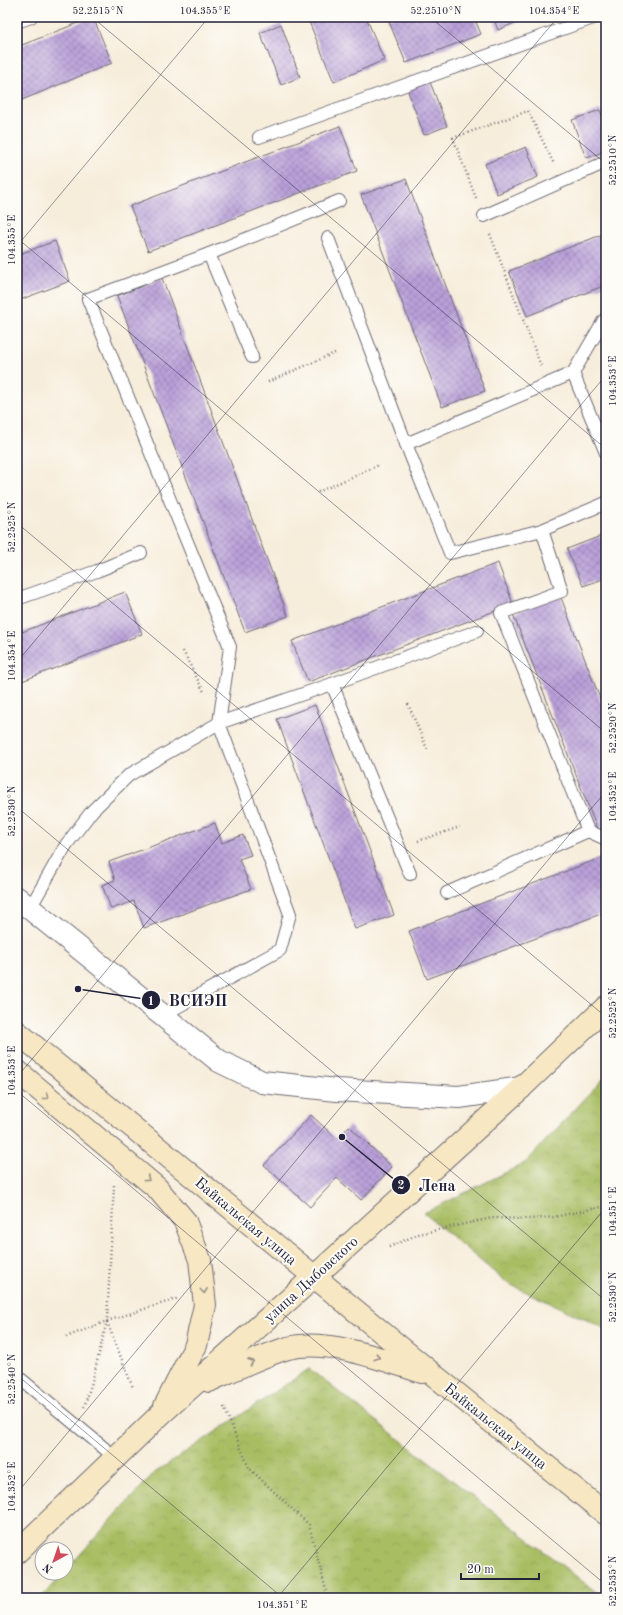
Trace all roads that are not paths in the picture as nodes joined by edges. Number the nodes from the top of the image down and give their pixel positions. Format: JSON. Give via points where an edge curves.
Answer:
{"nodes":[{"id":1,"x":31,"y":17,"type":"edge"},
{"id":2,"x":596,"y":17,"type":"edge"},
{"id":3,"x":17,"y":22,"type":"edge"},
{"id":4,"x":259,"y":137,"type":"dead end"},
{"id":5,"x":606,"y":162,"type":"edge"},
{"id":6,"x":339,"y":201,"type":"dead end"},
{"id":7,"x":484,"y":216,"type":"road end"},
{"id":8,"x":328,"y":238,"type":"dead end"},
{"id":9,"x":209,"y":254,"type":"junction"},
{"id":10,"x":606,"y":319,"type":"edge"},
{"id":11,"x":252,"y":357,"type":"dead end"},
{"id":12,"x":573,"y":373,"type":"junction"},
{"id":13,"x":406,"y":444,"type":"junction"},
{"id":14,"x":606,"y":453,"type":"edge"},
{"id":15,"x":606,"y":503,"type":"edge"},
{"id":16,"x":542,"y":530,"type":"junction"},
{"id":17,"x":142,"y":553,"type":"dead end"},
{"id":18,"x":17,"y":599,"type":"edge"},
{"id":19,"x":477,"y":631,"type":"dead end"},
{"id":20,"x":332,"y":684,"type":"junction"},
{"id":21,"x":219,"y":723,"type":"junction"},
{"id":22,"x":588,"y":832,"type":"junction"},
{"id":23,"x":606,"y":839,"type":"edge"},
{"id":24,"x":410,"y":874,"type":"dead end"},
{"id":25,"x":447,"y":893,"type":"dead end"},
{"id":26,"x":23,"y":903,"type":"edge"},
{"id":27,"x":606,"y":1007,"type":"edge"},
{"id":28,"x":162,"y":1015,"type":"junction"},
{"id":29,"x":17,"y":1032,"type":"edge"},
{"id":30,"x":17,"y":1072,"type":"edge"},
{"id":31,"x":521,"y":1088,"type":"junction"},
{"id":32,"x":314,"y":1277,"type":"junction"},
{"id":33,"x":17,"y":1376,"type":"edge"},
{"id":34,"x":434,"y":1376,"type":"junction"},
{"id":35,"x":190,"y":1390,"type":"junction"},
{"id":36,"x":162,"y":1413,"type":"junction"},
{"id":37,"x":116,"y":1458,"type":"junction"},
{"id":38,"x":606,"y":1514,"type":"edge"},
{"id":39,"x":17,"y":1552,"type":"edge"}],
"edges":[{"from":1,"to":3,"type":"lane"},
{"from":2,"to":4,"type":"lane"},
{"from":5,"to":7,"type":"lane"},
{"from":6,"to":9,"type":"lane"},
{"from":8,"to":13,"type":"lane"},
{"from":9,"to":11,"type":"lane"},
{"from":9,"to":21,"type":"lane","via":[[88,299],[230,647]]},
{"from":10,"to":12,"type":"lane"},
{"from":12,"to":13,"type":"lane"},
{"from":12,"to":14,"type":"lane"},
{"from":13,"to":16,"type":"lane","via":[[450,553]]},
{"from":15,"to":16,"type":"lane"},
{"from":16,"to":22,"type":"lane","via":[[562,591],[501,613]]},
{"from":17,"to":18,"type":"lane"},
{"from":19,"to":20,"type":"lane"},
{"from":20,"to":21,"type":"lane"},
{"from":20,"to":24,"type":"lane"},
{"from":21,"to":26,"type":"lane","via":[[129,775],[92,812]]},
{"from":21,"to":28,"type":"lane","via":[[290,914],[280,950]]},
{"from":22,"to":23,"type":"lane"},
{"from":22,"to":25,"type":"lane"},
{"from":26,"to":28,"type":"street"},
{"from":27,"to":31,"type":"main road","name":"улица Дыбовского"},
{"from":28,"to":31,"type":"street","via":[[220,1061],[262,1082],[337,1090],[459,1097]]},
{"from":29,"to":32,"type":"main road","name":"Байкальская улица"},
{"from":30,"to":36,"type":"main road","one_way":true,"via":[[157,1188],[185,1221],[200,1260],[206,1305],[196,1345]]},
{"from":31,"to":32,"type":"main road","name":"улица Дыбовского"},
{"from":32,"to":34,"type":"main road","name":"Байкальская улица"},
{"from":32,"to":35,"type":"main road","name":"улица Дыбовского"},
{"from":33,"to":37,"type":"lane"},
{"from":35,"to":34,"type":"main road","one_way":true,"via":[[283,1350],[315,1345],[365,1353]]},
{"from":34,"to":38,"type":"main road","name":"Байкальская улица"},
{"from":35,"to":36,"type":"main road","name":"улица Дыбовского"},
{"from":36,"to":37,"type":"main road","name":"улица Дыбовского"},
{"from":37,"to":39,"type":"main road","name":"улица Дыбовского"}]}
